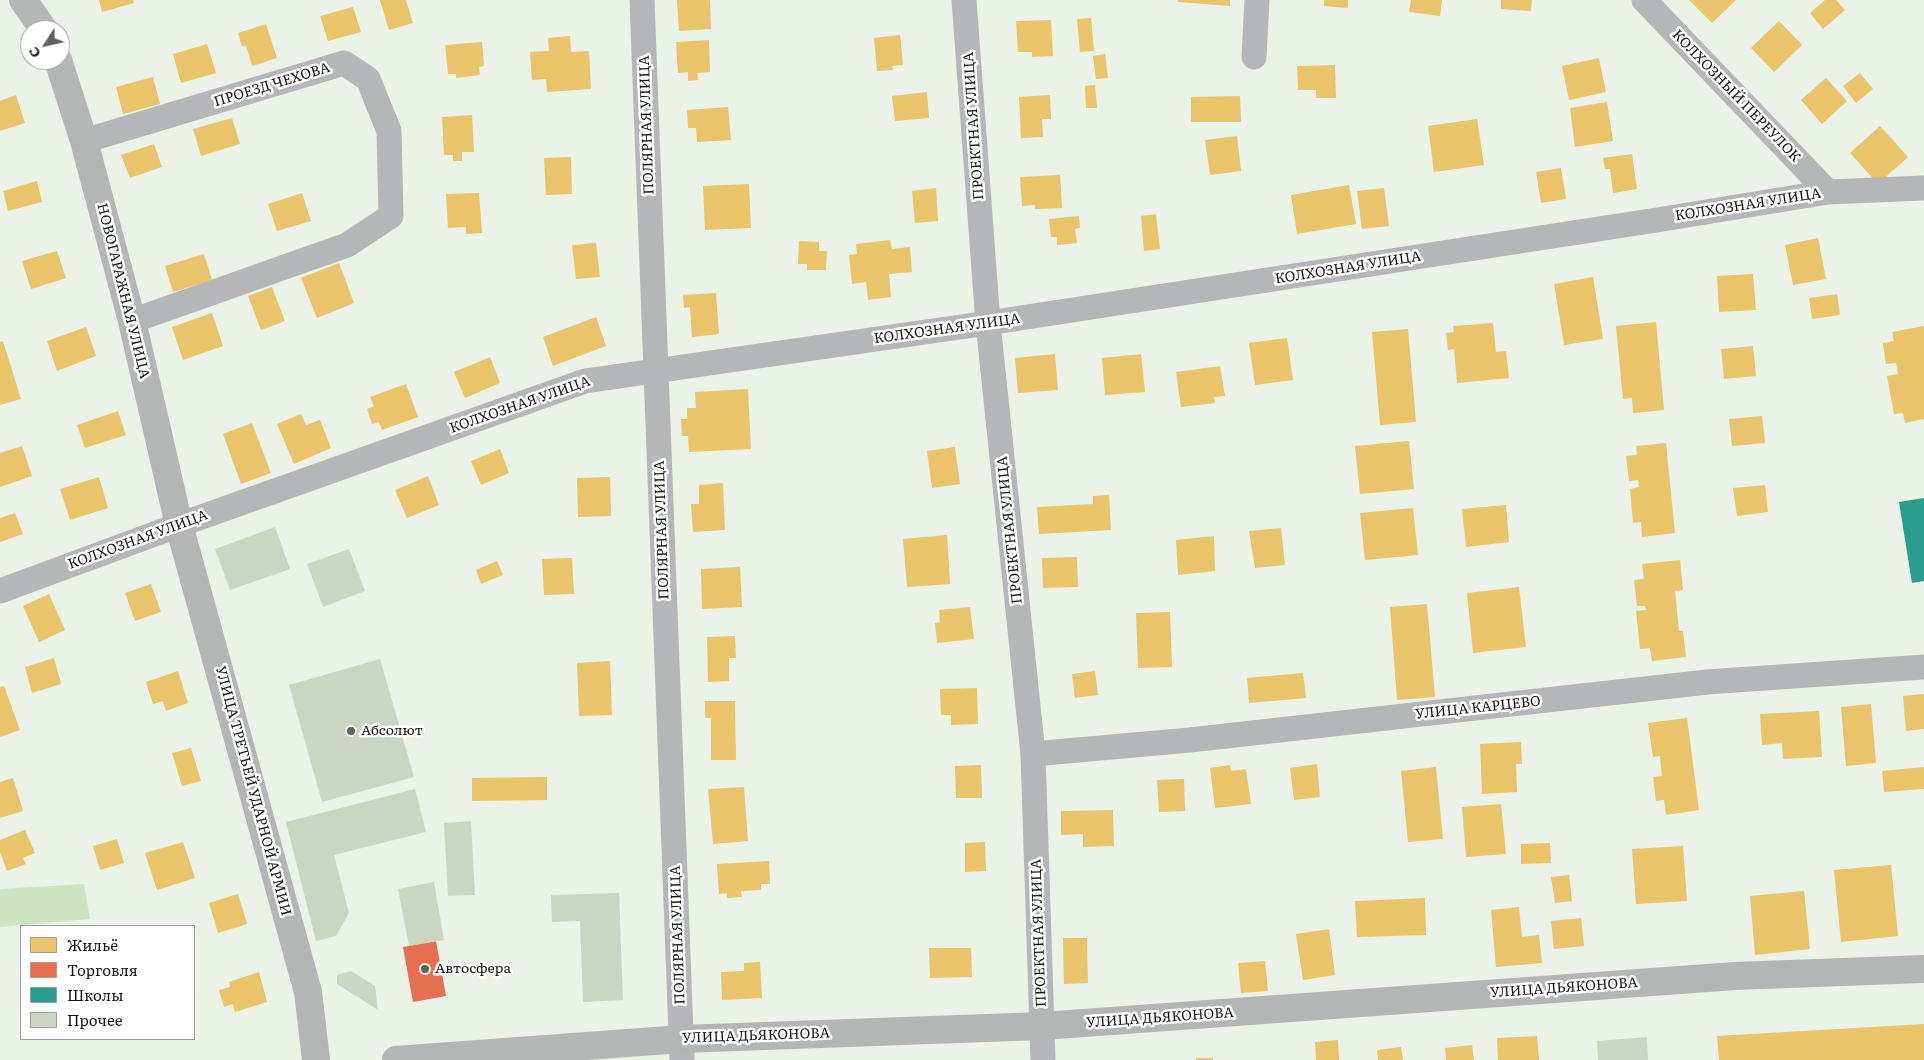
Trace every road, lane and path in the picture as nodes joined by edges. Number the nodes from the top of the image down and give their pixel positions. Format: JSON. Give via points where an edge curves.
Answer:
{"nodes":[{"id":1,"x":23,"y":0,"type":"edge"},
{"id":2,"x":642,"y":0,"type":"edge"},
{"id":3,"x":964,"y":0,"type":"edge"},
{"id":4,"x":1256,"y":0,"type":"edge"},
{"id":5,"x":1644,"y":0,"type":"edge"},
{"id":6,"x":37,"y":20,"type":"edge"},
{"id":7,"x":1254,"y":57,"type":"dead end"},
{"id":8,"x":61,"y":70,"type":"edge"},
{"id":9,"x":84,"y":141,"type":"junction"},
{"id":10,"x":1924,"y":188,"type":"edge"},
{"id":11,"x":1828,"y":192,"type":"junction"},
{"id":12,"x":132,"y":322,"type":"junction"},
{"id":13,"x":988,"y":323,"type":"junction"},
{"id":14,"x":657,"y":372,"type":"junction"},
{"id":15,"x":180,"y":525,"type":"junction"},
{"id":16,"x":0,"y":590,"type":"edge"},
{"id":17,"x":1924,"y":666,"type":"edge"},
{"id":18,"x":1033,"y":754,"type":"junction"},
{"id":19,"x":1924,"y":969,"type":"edge"},
{"id":20,"x":1042,"y":1026,"type":"junction"},
{"id":21,"x":682,"y":1049,"type":"edge"},
{"id":22,"x":316,"y":1060,"type":"edge"},
{"id":23,"x":396,"y":1060,"type":"edge"},
{"id":24,"x":1043,"y":1060,"type":"edge"}],
"edges":[{"from":1,"to":6,"type":"main road"},
{"from":2,"to":14,"type":"street","name":"ПОЛЯРНАЯ УЛИЦА"},
{"from":3,"to":13,"type":"street","name":"ПРОЕКТНАЯ УЛИЦА"},
{"from":4,"to":7,"type":"street"},
{"from":5,"to":11,"type":"street","name":"КОЛХОЗНЫЙ ПЕРЕУЛОК"},
{"from":8,"to":9,"type":"main road","name":"НОВОГАРАЖНАЯ УЛИЦА"},
{"from":9,"to":12,"type":"main road","name":"НОВОГАРАЖНАЯ УЛИЦА"},
{"from":9,"to":12,"type":"street","name":"ПРОЕЗД ЧЕХОВА","via":[[344,63],[368,78],[388,131],[391,216],[347,245]]},
{"from":10,"to":11,"type":"street","name":"КОЛХОЗНАЯ УЛИЦА"},
{"from":11,"to":13,"type":"street","name":"КОЛХОЗНАЯ УЛИЦА"},
{"from":12,"to":15,"type":"main road","name":"НОВОГАРАЖНАЯ УЛИЦА"},
{"from":13,"to":14,"type":"street","name":"КОЛХОЗНАЯ УЛИЦА"},
{"from":13,"to":18,"type":"street","name":"ПРОЕКТНАЯ УЛИЦА"},
{"from":14,"to":15,"type":"street","name":"КОЛХОЗНАЯ УЛИЦА","via":[[586,381]]},
{"from":14,"to":21,"type":"street","name":"ПОЛЯРНАЯ УЛИЦА"},
{"from":15,"to":16,"type":"street","name":"КОЛХОЗНАЯ УЛИЦА"},
{"from":15,"to":22,"type":"main road","name":"УЛИЦА ТРЕТЬЕЙ УДАРНОЙ АРМИИ","via":[[308,992]]},
{"from":17,"to":18,"type":"street","name":"УЛИЦА КАРЦЕВО","via":[[1707,682],[1190,740]]},
{"from":18,"to":20,"type":"street","name":"ПРОЕКТНАЯ УЛИЦА"},
{"from":19,"to":20,"type":"main road","name":"УЛИЦА ДЬЯКОНОВА","via":[[1726,976]]},
{"from":20,"to":21,"type":"main road","name":"УЛИЦА ДЬЯКОНОВА"},
{"from":20,"to":24,"type":"street","name":"ПРОЕКТНАЯ УЛИЦА"},
{"from":21,"to":23,"type":"main road","name":"УЛИЦА ДЬЯКОНОВА"}]}
